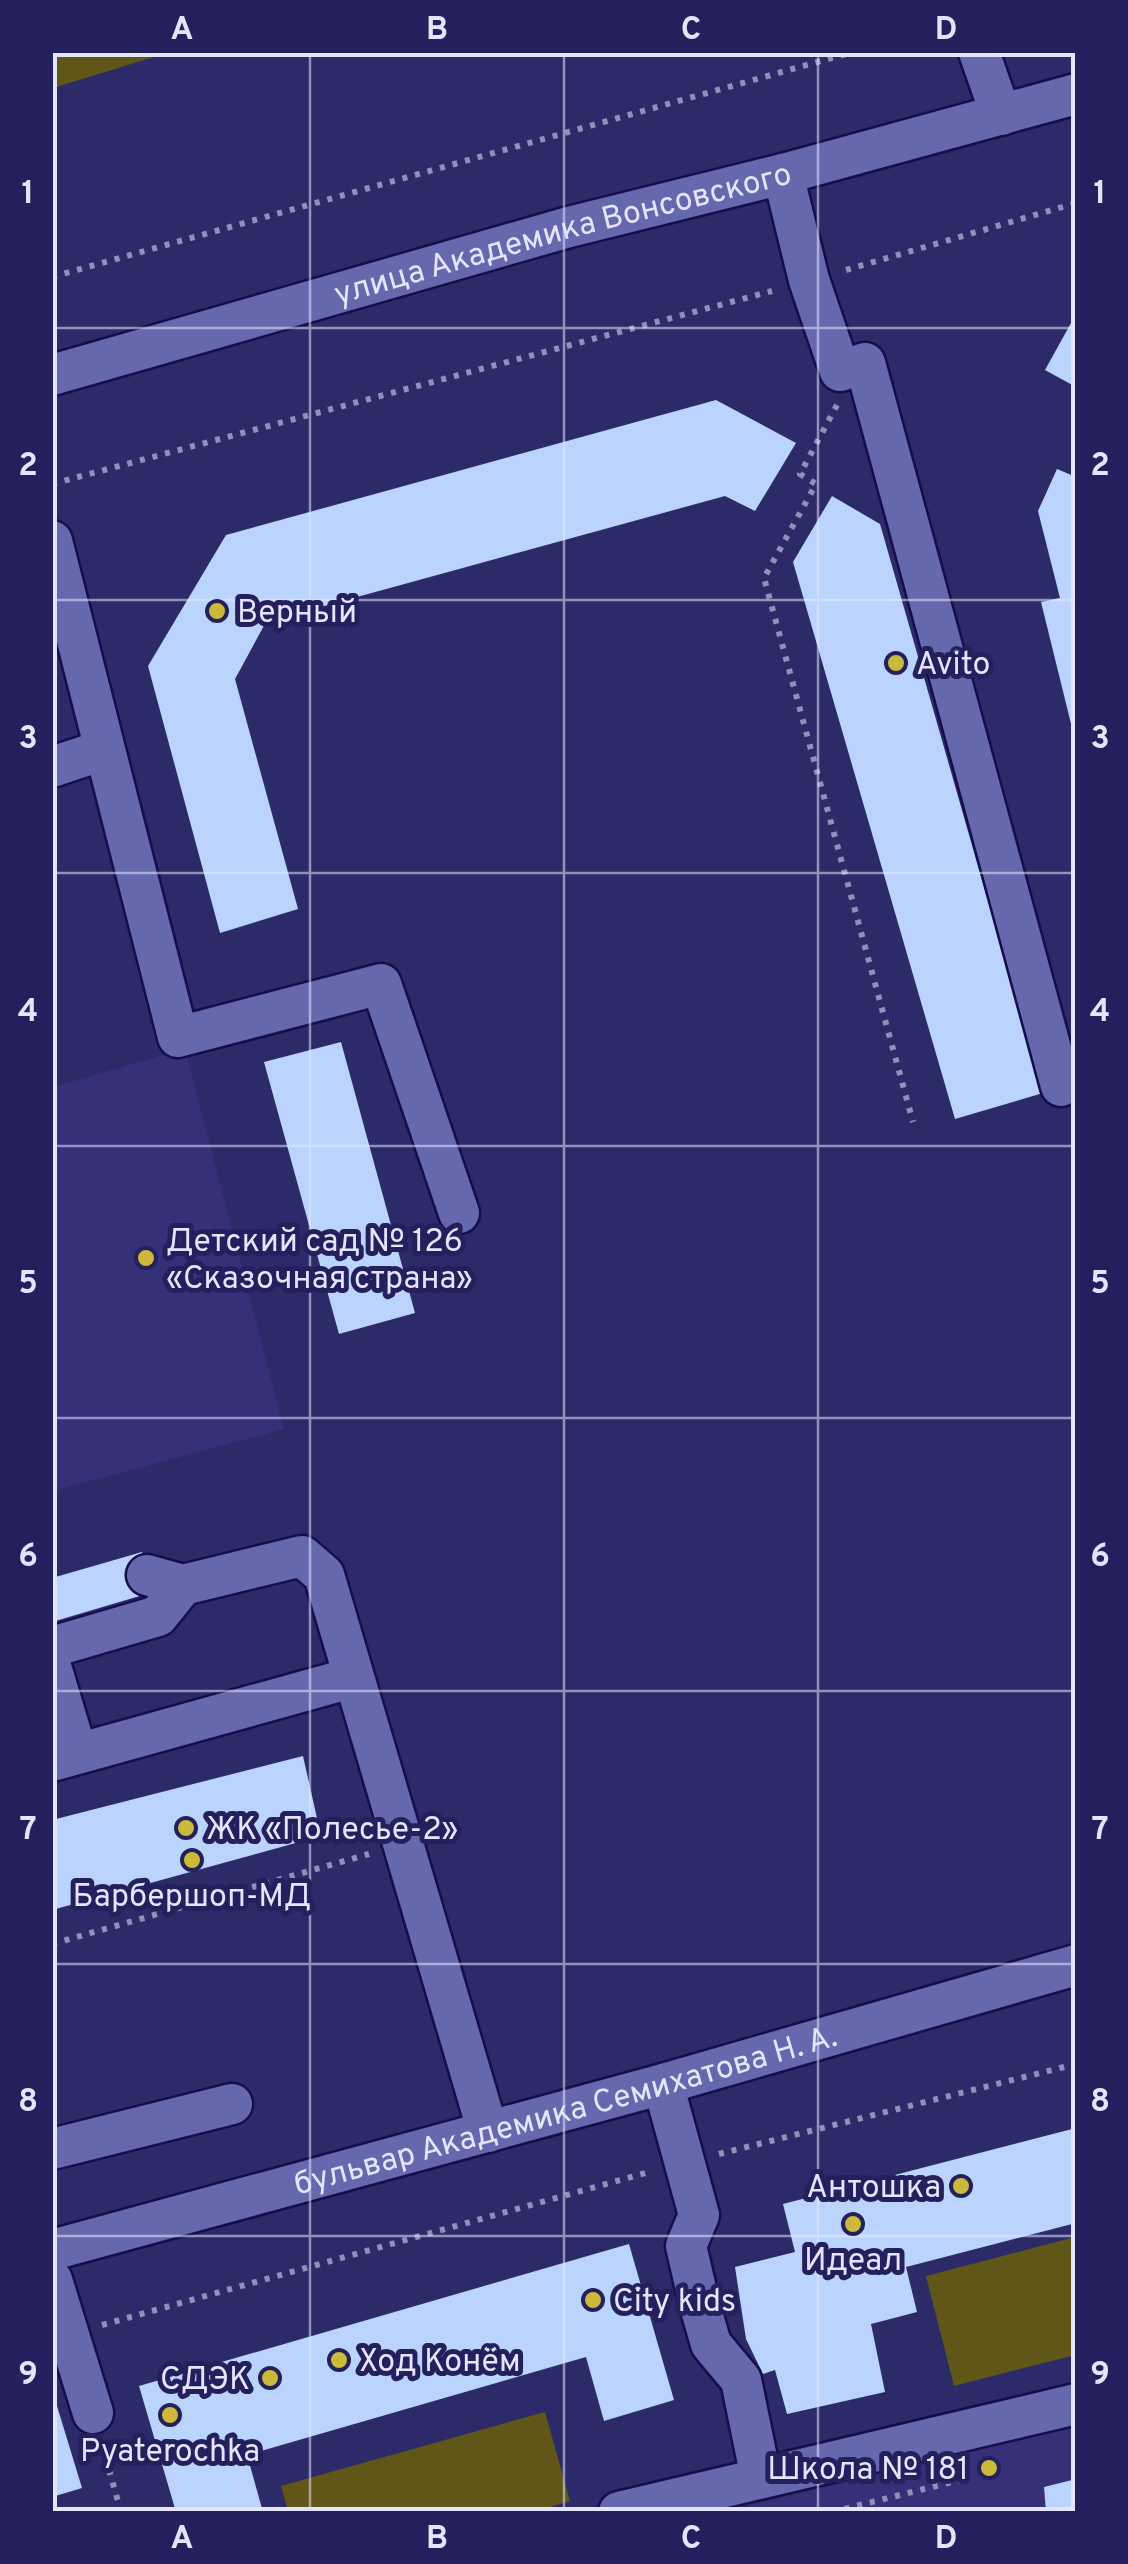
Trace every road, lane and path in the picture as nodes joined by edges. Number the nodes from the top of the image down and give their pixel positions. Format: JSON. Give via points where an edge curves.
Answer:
{"nodes":[{"id":1,"x":853,"y":52,"type":"edge"},
{"id":2,"x":979,"y":52,"type":"edge"},
{"id":3,"x":1076,"y":94,"type":"edge"},
{"id":4,"x":1001,"y":114,"type":"junction"},
{"id":5,"x":783,"y":174,"type":"junction"},
{"id":6,"x":1076,"y":203,"type":"edge"},
{"id":7,"x":52,"y":278,"type":"edge"},
{"id":8,"x":809,"y":280,"type":"junction"},
{"id":9,"x":840,"y":371,"type":"junction"},
{"id":10,"x":52,"y":375,"type":"edge"},
{"id":11,"x":52,"y":484,"type":"edge"},
{"id":12,"x":52,"y":542,"type":"edge"},
{"id":13,"x":103,"y":750,"type":"junction"},
{"id":14,"x":52,"y":767,"type":"edge"},
{"id":15,"x":1061,"y":1086,"type":"dead end"},
{"id":16,"x":913,"y":1122,"type":"dead end"},
{"id":17,"x":459,"y":1213,"type":"dead end"},
{"id":18,"x":52,"y":1647,"type":"edge"},
{"id":19,"x":52,"y":1670,"type":"edge"},
{"id":20,"x":351,"y":1678,"type":"junction"},
{"id":21,"x":64,"y":1757,"type":"edge"},
{"id":22,"x":404,"y":1844,"type":"junction"},
{"id":23,"x":52,"y":1944,"type":"edge"},
{"id":24,"x":1076,"y":1965,"type":"edge"},
{"id":25,"x":1076,"y":2064,"type":"edge"},
{"id":26,"x":663,"y":2084,"type":"junction"},
{"id":27,"x":232,"y":2104,"type":"dead end"},
{"id":28,"x":488,"y":2132,"type":"junction"},
{"id":29,"x":52,"y":2149,"type":"edge"},
{"id":30,"x":685,"y":2162,"type":"junction"},
{"id":31,"x":52,"y":2250,"type":"edge"},
{"id":32,"x":52,"y":2280,"type":"edge"},
{"id":33,"x":70,"y":2334,"type":"junction"},
{"id":34,"x":1076,"y":2404,"type":"edge"},
{"id":35,"x":93,"y":2413,"type":"joint"},
{"id":36,"x":762,"y":2478,"type":"junction"},
{"id":37,"x":964,"y":2479,"type":"dead end"},
{"id":38,"x":121,"y":2512,"type":"edge"},
{"id":39,"x":619,"y":2512,"type":"edge"},
{"id":40,"x":832,"y":2512,"type":"edge"}],
"edges":[{"from":1,"to":7,"type":"path"},
{"from":2,"to":4,"type":"street"},
{"from":3,"to":4,"type":"street","name":"улица Академика Вонсовского"},
{"from":4,"to":5,"type":"street","name":"улица Академика Вонсовского"},
{"from":5,"to":8,"type":"street"},
{"from":5,"to":10,"type":"street","name":"улица Академика Вонсовского","via":[[569,227]]},
{"from":6,"to":8,"type":"path"},
{"from":8,"to":9,"type":"street"},
{"from":8,"to":11,"type":"path"},
{"from":9,"to":15,"type":"street","via":[[866,363]]},
{"from":9,"to":16,"type":"path","via":[[844,390],[800,474],[816,484],[764,578]]},
{"from":12,"to":13,"type":"street"},
{"from":13,"to":14,"type":"street"},
{"from":13,"to":17,"type":"street","via":[[178,1036],[381,984]]},
{"from":18,"to":20,"type":"street","via":[[158,1616],[165,1580],[302,1556],[324,1575]]},
{"from":19,"to":21,"type":"street"},
{"from":20,"to":21,"type":"street"},
{"from":20,"to":22,"type":"street"},
{"from":22,"to":23,"type":"path"},
{"from":22,"to":28,"type":"street"},
{"from":24,"to":26,"type":"street","name":"бульвар Академика Семихатова Н. А."},
{"from":25,"to":30,"type":"path"},
{"from":26,"to":28,"type":"street","name":"бульвар Академика Семихатова Н. А."},
{"from":26,"to":30,"type":"street"},
{"from":27,"to":29,"type":"street"},
{"from":28,"to":31,"type":"street","name":"бульвар Академика Семихатова Н. А."},
{"from":30,"to":33,"type":"path"},
{"from":30,"to":36,"type":"street","via":[[699,2215],[686,2246],[700,2306],[711,2344],[741,2380]]},
{"from":32,"to":33,"type":"street"},
{"from":33,"to":35,"type":"street"},
{"from":34,"to":36,"type":"street"},
{"from":35,"to":38,"type":"path"},
{"from":36,"to":39,"type":"street"},
{"from":37,"to":40,"type":"path"}]}
